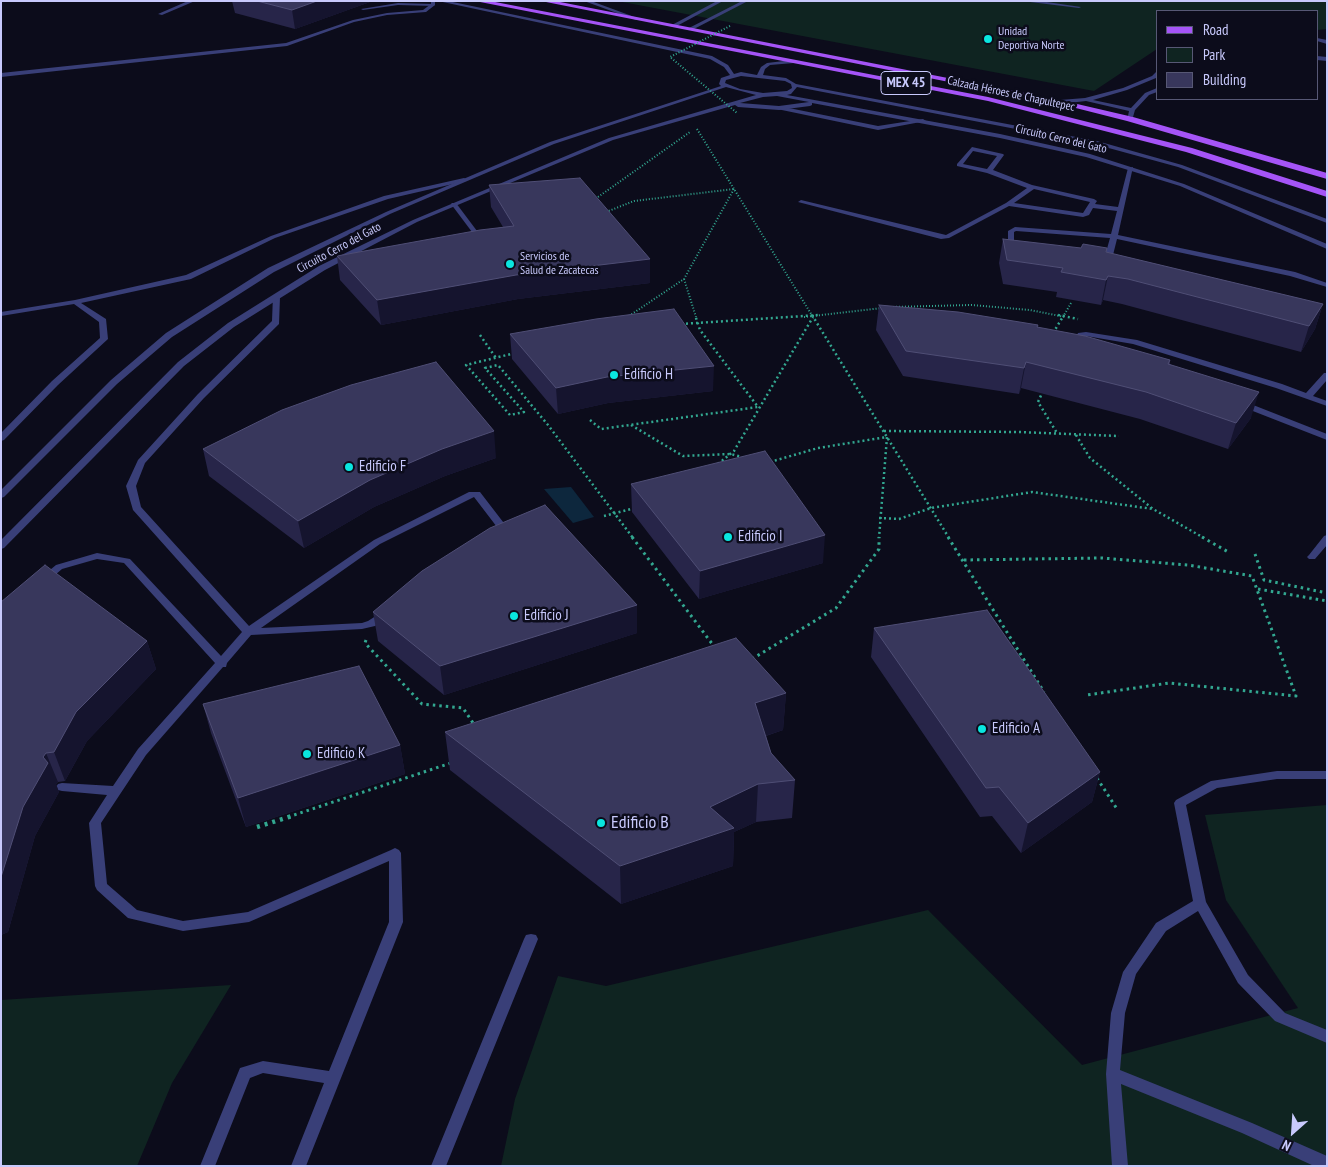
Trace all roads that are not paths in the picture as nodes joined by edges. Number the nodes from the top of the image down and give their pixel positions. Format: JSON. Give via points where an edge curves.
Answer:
{"nodes":[{"id":1,"x":193,"y":1,"type":"edge"},
{"id":2,"x":440,"y":1,"type":"edge"},
{"id":3,"x":478,"y":1,"type":"edge"},
{"id":4,"x":544,"y":1,"type":"edge"},
{"id":5,"x":586,"y":1,"type":"edge"},
{"id":6,"x":721,"y":1,"type":"edge"},
{"id":7,"x":746,"y":1,"type":"edge"},
{"id":8,"x":1024,"y":1,"type":"edge"},
{"id":9,"x":433,"y":3,"type":"edge"},
{"id":10,"x":1079,"y":7,"type":"dead end"},
{"id":11,"x":364,"y":9,"type":"dead end"},
{"id":12,"x":160,"y":14,"type":"dead end"},
{"id":13,"x":639,"y":20,"type":"junction"},
{"id":14,"x":673,"y":26,"type":"junction"},
{"id":15,"x":690,"y":29,"type":"junction"},
{"id":16,"x":792,"y":62,"type":"junction"},
{"id":17,"x":1156,"y":74,"type":"edge"},
{"id":18,"x":1,"y":75,"type":"edge"},
{"id":19,"x":732,"y":75,"type":"junction"},
{"id":20,"x":760,"y":75,"type":"junction"},
{"id":21,"x":794,"y":85,"type":"junction"},
{"id":22,"x":725,"y":86,"type":"junction"},
{"id":23,"x":1125,"y":89,"type":"junction"},
{"id":24,"x":1156,"y":90,"type":"edge"},
{"id":25,"x":1147,"y":94,"type":"junction"},
{"id":26,"x":764,"y":95,"type":"junction"},
{"id":27,"x":778,"y":95,"type":"junction"},
{"id":28,"x":1085,"y":100,"type":"junction"},
{"id":29,"x":1060,"y":102,"type":"junction"},
{"id":30,"x":821,"y":103,"type":"junction"},
{"id":31,"x":731,"y":105,"type":"junction"},
{"id":32,"x":779,"y":108,"type":"junction"},
{"id":33,"x":1132,"y":110,"type":"junction"},
{"id":34,"x":1130,"y":119,"type":"junction"},
{"id":35,"x":922,"y":121,"type":"junction"},
{"id":36,"x":1130,"y":168,"type":"junction"},
{"id":37,"x":989,"y":171,"type":"junction"},
{"id":38,"x":1327,"y":176,"type":"edge"},
{"id":39,"x":464,"y":180,"type":"junction"},
{"id":40,"x":1030,"y":188,"type":"junction"},
{"id":41,"x":1327,"y":194,"type":"edge"},
{"id":42,"x":800,"y":202,"type":"dead end"},
{"id":43,"x":454,"y":204,"type":"junction"},
{"id":44,"x":1008,"y":204,"type":"junction"},
{"id":45,"x":1091,"y":206,"type":"junction"},
{"id":46,"x":1120,"y":209,"type":"junction"},
{"id":47,"x":1327,"y":221,"type":"edge"},
{"id":48,"x":1114,"y":236,"type":"junction"},
{"id":49,"x":480,"y":239,"type":"edge"},
{"id":50,"x":1028,"y":246,"type":"edge"},
{"id":51,"x":1327,"y":247,"type":"edge"},
{"id":52,"x":1100,"y":254,"type":"edge"},
{"id":53,"x":1119,"y":258,"type":"edge"},
{"id":54,"x":1108,"y":259,"type":"junction"},
{"id":55,"x":1327,"y":285,"type":"edge"},
{"id":56,"x":276,"y":297,"type":"junction"},
{"id":57,"x":76,"y":302,"type":"junction"},
{"id":58,"x":1,"y":314,"type":"edge"},
{"id":59,"x":1080,"y":357,"type":"edge"},
{"id":60,"x":1327,"y":375,"type":"edge"},
{"id":61,"x":1308,"y":396,"type":"junction"},
{"id":62,"x":1238,"y":402,"type":"edge"},
{"id":63,"x":1327,"y":404,"type":"edge"},
{"id":64,"x":1327,"y":437,"type":"edge"},
{"id":65,"x":1,"y":438,"type":"edge"},
{"id":66,"x":1,"y":495,"type":"edge"},
{"id":67,"x":1327,"y":538,"type":"edge"},
{"id":68,"x":494,"y":541,"type":"edge"},
{"id":69,"x":1,"y":546,"type":"edge"},
{"id":70,"x":1312,"y":557,"type":"dead end"},
{"id":71,"x":38,"y":585,"type":"edge"},
{"id":72,"x":396,"y":608,"type":"edge"},
{"id":73,"x":248,"y":632,"type":"junction"},
{"id":74,"x":222,"y":664,"type":"junction"},
{"id":75,"x":1327,"y":775,"type":"edge"},
{"id":76,"x":62,"y":787,"type":"dead end"},
{"id":77,"x":117,"y":791,"type":"junction"},
{"id":78,"x":1200,"y":904,"type":"junction"},
{"id":79,"x":531,"y":939,"type":"dead end"},
{"id":80,"x":1327,"y":1037,"type":"edge"},
{"id":81,"x":1113,"y":1074,"type":"junction"},
{"id":82,"x":333,"y":1078,"type":"junction"},
{"id":83,"x":1327,"y":1164,"type":"edge"},
{"id":84,"x":207,"y":1166,"type":"edge"},
{"id":85,"x":298,"y":1166,"type":"edge"},
{"id":86,"x":438,"y":1166,"type":"edge"},
{"id":87,"x":1120,"y":1166,"type":"edge"}],
"edges":[{"from":1,"to":12,"type":"street"},
{"from":2,"to":19,"type":"street","via":[[712,58],[726,66]]},
{"from":3,"to":16,"type":"main road","name":"Calzada Héroes de Chapultepec","number":"MEX 45"},
{"from":4,"to":13,"type":"main road","name":"Calzada Héroes de Chapultepec","number":"MEX 45"},
{"from":5,"to":13,"type":"street"},
{"from":6,"to":14,"type":"street"},
{"from":7,"to":15,"type":"street"},
{"from":8,"to":10,"type":"street"},
{"from":9,"to":11,"type":"street"},
{"from":9,"to":18,"type":"street","via":[[420,12],[353,21],[288,44]]},
{"from":13,"to":14,"type":"main road","name":"Calzada Héroes de Chapultepec","number":"MEX 45"},
{"from":14,"to":15,"type":"main road","name":"Calzada Héroes de Chapultepec","number":"MEX 45"},
{"from":15,"to":29,"type":"main road","name":"Calzada Héroes de Chapultepec","number":"MEX 45"},
{"from":16,"to":20,"type":"street","via":[[769,64]]},
{"from":16,"to":41,"type":"main road","name":"Calzada Héroes de Chapultepec","number":"MEX 45","via":[[988,99],[1089,122]]},
{"from":17,"to":23,"type":"street"},
{"from":19,"to":20,"type":"street","name":"Circuito Cerro del Gato"},
{"from":19,"to":22,"type":"street","via":[[721,81]]},
{"from":20,"to":21,"type":"street","name":"Circuito Cerro del Gato","via":[[786,80]]},
{"from":21,"to":27,"type":"street","via":[[789,93]]},
{"from":21,"to":47,"type":"street","name":"Circuito Cerro del Gato","via":[[1104,144],[1180,166]]},
{"from":22,"to":26,"type":"street"},
{"from":22,"to":39,"type":"street","name":"Circuito Cerro del Gato","via":[[552,143]]},
{"from":23,"to":25,"type":"street"},
{"from":23,"to":28,"type":"street"},
{"from":24,"to":25,"type":"street"},
{"from":25,"to":33,"type":"street"},
{"from":26,"to":27,"type":"street","name":"Circuito Cerro del Gato"},
{"from":26,"to":31,"type":"street","name":"Circuito Cerro del Gato"},
{"from":27,"to":30,"type":"street","name":"Circuito Cerro del Gato"},
{"from":28,"to":29,"type":"street"},
{"from":28,"to":33,"type":"street"},
{"from":29,"to":34,"type":"main road","name":"Calzada Héroes de Chapultepec","number":"MEX 45"},
{"from":30,"to":32,"type":"street"},
{"from":30,"to":35,"type":"street","name":"Circuito Cerro del Gato"},
{"from":31,"to":32,"type":"street"},
{"from":31,"to":43,"type":"street","name":"Circuito Cerro del Gato","via":[[611,139]]},
{"from":32,"to":35,"type":"street","via":[[869,127]]},
{"from":33,"to":34,"type":"street"},
{"from":34,"to":38,"type":"main road","name":"Calzada Héroes de Chapultepec","number":"MEX 45"},
{"from":35,"to":36,"type":"street","name":"Circuito Cerro del Gato","via":[[1030,142]]},
{"from":36,"to":46,"type":"street"},
{"from":36,"to":51,"type":"street","name":"Circuito Cerro del Gato","via":[[1182,185]]},
{"from":37,"to":37,"type":"street","via":[[974,168],[959,165],[972,150],[1001,155]]},
{"from":37,"to":40,"type":"street"},
{"from":39,"to":57,"type":"street","via":[[378,200],[273,238],[188,277]]},
{"from":39,"to":66,"type":"street","name":"Circuito Cerro del Gato","via":[[271,270],[169,335],[114,382]]},
{"from":40,"to":44,"type":"street"},
{"from":40,"to":45,"type":"street","via":[[1092,200]]},
{"from":42,"to":44,"type":"street","via":[[940,237],[947,237]]},
{"from":43,"to":49,"type":"street"},
{"from":43,"to":56,"type":"street","name":"Circuito Cerro del Gato","via":[[322,268]]},
{"from":44,"to":45,"type":"street","via":[[1083,215]]},
{"from":45,"to":46,"type":"street"},
{"from":46,"to":48,"type":"street"},
{"from":48,"to":50,"type":"street","via":[[1011,231],[1011,243]]},
{"from":48,"to":54,"type":"street"},
{"from":48,"to":55,"type":"street","via":[[1292,274]]},
{"from":52,"to":54,"type":"street"},
{"from":53,"to":54,"type":"street"},
{"from":56,"to":69,"type":"street","name":"Circuito Cerro del Gato","via":[[231,324],[181,364]]},
{"from":56,"to":73,"type":"street","via":[[276,322],[140,462],[131,486],[136,508]]},
{"from":57,"to":58,"type":"street"},
{"from":57,"to":65,"type":"street","via":[[103,321],[104,339]]},
{"from":59,"to":61,"type":"street","via":[[1073,352],[1081,335],[1134,342]]},
{"from":60,"to":61,"type":"street"},
{"from":61,"to":63,"type":"street"},
{"from":62,"to":64,"type":"street"},
{"from":67,"to":70,"type":"street"},
{"from":68,"to":73,"type":"street","via":[[505,531],[477,494],[472,494],[377,542]]},
{"from":71,"to":74,"type":"street","via":[[60,567],[97,556],[127,561]]},
{"from":72,"to":73,"type":"street","via":[[371,624]]},
{"from":73,"to":74,"type":"street"},
{"from":74,"to":77,"type":"street","via":[[142,752]]},
{"from":75,"to":78,"type":"street","via":[[1277,775],[1216,784],[1180,803]]},
{"from":76,"to":77,"type":"street"},
{"from":77,"to":82,"type":"street","via":[[95,823],[101,886],[133,914],[183,926],[249,917],[395,853],[396,922]]},
{"from":78,"to":80,"type":"street","via":[[1243,979],[1280,1017]]},
{"from":78,"to":81,"type":"street","via":[[1161,927],[1130,972],[1118,1013]]},
{"from":79,"to":86,"type":"street"},
{"from":81,"to":83,"type":"street"},
{"from":81,"to":87,"type":"street"},
{"from":82,"to":84,"type":"street","via":[[263,1067],[245,1073]]},
{"from":82,"to":85,"type":"street"}]}
